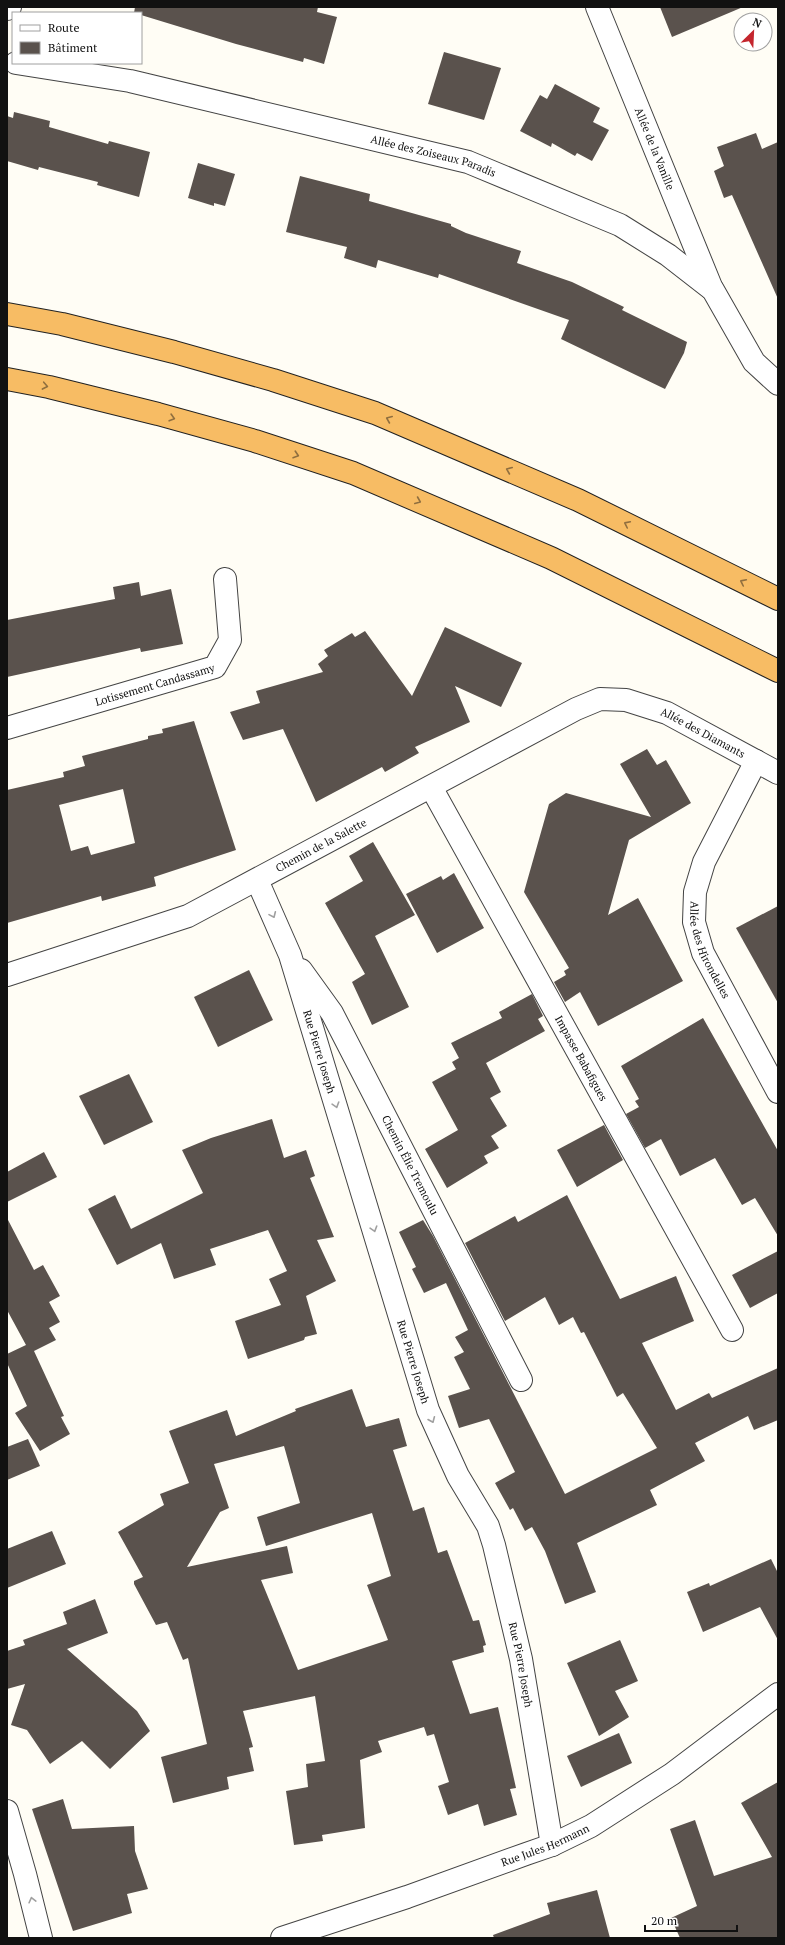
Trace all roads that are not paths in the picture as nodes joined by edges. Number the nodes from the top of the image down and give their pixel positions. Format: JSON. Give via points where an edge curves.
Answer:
{"nodes":[{"id":1,"x":10,"y":7,"type":"edge"},
{"id":2,"x":597,"y":7,"type":"edge"},
{"id":3,"x":7,"y":9,"type":"edge"},
{"id":4,"x":20,"y":64,"type":"edge"},
{"id":5,"x":713,"y":290,"type":"junction"},
{"id":6,"x":7,"y":314,"type":"edge"},
{"id":7,"x":7,"y":379,"type":"edge"},
{"id":8,"x":778,"y":384,"type":"edge"},
{"id":9,"x":225,"y":579,"type":"dead end"},
{"id":10,"x":778,"y":599,"type":"edge"},
{"id":11,"x":778,"y":670,"type":"edge"},
{"id":12,"x":626,"y":700,"type":"joint"},
{"id":13,"x":7,"y":728,"type":"edge"},
{"id":14,"x":756,"y":761,"type":"junction"},
{"id":15,"x":778,"y":773,"type":"edge"},
{"id":16,"x":431,"y":787,"type":"junction"},
{"id":17,"x":257,"y":880,"type":"junction"},
{"id":18,"x":290,"y":954,"type":"junction"},
{"id":19,"x":7,"y":976,"type":"edge"},
{"id":20,"x":778,"y":1092,"type":"edge"},
{"id":21,"x":732,"y":1330,"type":"dead end"},
{"id":22,"x":521,"y":1380,"type":"dead end"},
{"id":23,"x":778,"y":1694,"type":"edge"},
{"id":24,"x":7,"y":1811,"type":"edge"},
{"id":25,"x":552,"y":1845,"type":"junction"},
{"id":26,"x":41,"y":1938,"type":"edge"},
{"id":27,"x":282,"y":1938,"type":"edge"}],
"edges":[{"from":1,"to":3,"type":"street"},
{"from":2,"to":5,"type":"street","name":"Allée de la Vanille"},
{"from":4,"to":5,"type":"street","name":"Allée des Zoiseaux Paradis","via":[[130,81],[468,162],[620,225],[668,255]]},
{"from":5,"to":8,"type":"street","name":"Allée des Zoiseaux Paradis","via":[[754,362]]},
{"from":10,"to":6,"type":"highway","one_way":true,"via":[[578,500],[375,413],[174,352],[62,324]]},
{"from":7,"to":11,"type":"highway","one_way":true,"via":[[158,414],[255,441],[353,473],[551,558]]},
{"from":9,"to":13,"type":"street","name":"Lotissement Candassamy","via":[[230,640],[215,667]]},
{"from":12,"to":14,"type":"street","name":"Allée des Diamants","via":[[667,713]]},
{"from":12,"to":16,"type":"street","name":"Chemin de la Salette","via":[[600,699],[576,709]]},
{"from":14,"to":15,"type":"street","name":"Allée des Diamants"},
{"from":14,"to":20,"type":"street","name":"Allée des Hirondelles","via":[[704,862],[695,892],[694,922],[703,953]]},
{"from":16,"to":17,"type":"street","name":"Chemin de la Salette"},
{"from":16,"to":21,"type":"street","name":"Impasse Babafigues"},
{"from":17,"to":18,"type":"street","name":"Rue Pierre Joseph","one_way":true},
{"from":17,"to":19,"type":"street","name":"Chemin de la Salette","via":[[188,916]]},
{"from":18,"to":22,"type":"street","name":"Chemin Élie Tremoulu","via":[[332,1013]]},
{"from":18,"to":25,"type":"street","name":"Rue Pierre Joseph","one_way":true,"via":[[428,1410],[458,1476],[488,1526],[494,1545],[521,1659]]},
{"from":23,"to":25,"type":"street","name":"Rue Jules Hermann","via":[[672,1774],[591,1826]]},
{"from":26,"to":24,"type":"street","one_way":true},
{"from":25,"to":27,"type":"street","name":"Rue Jules Hermann"}]}
